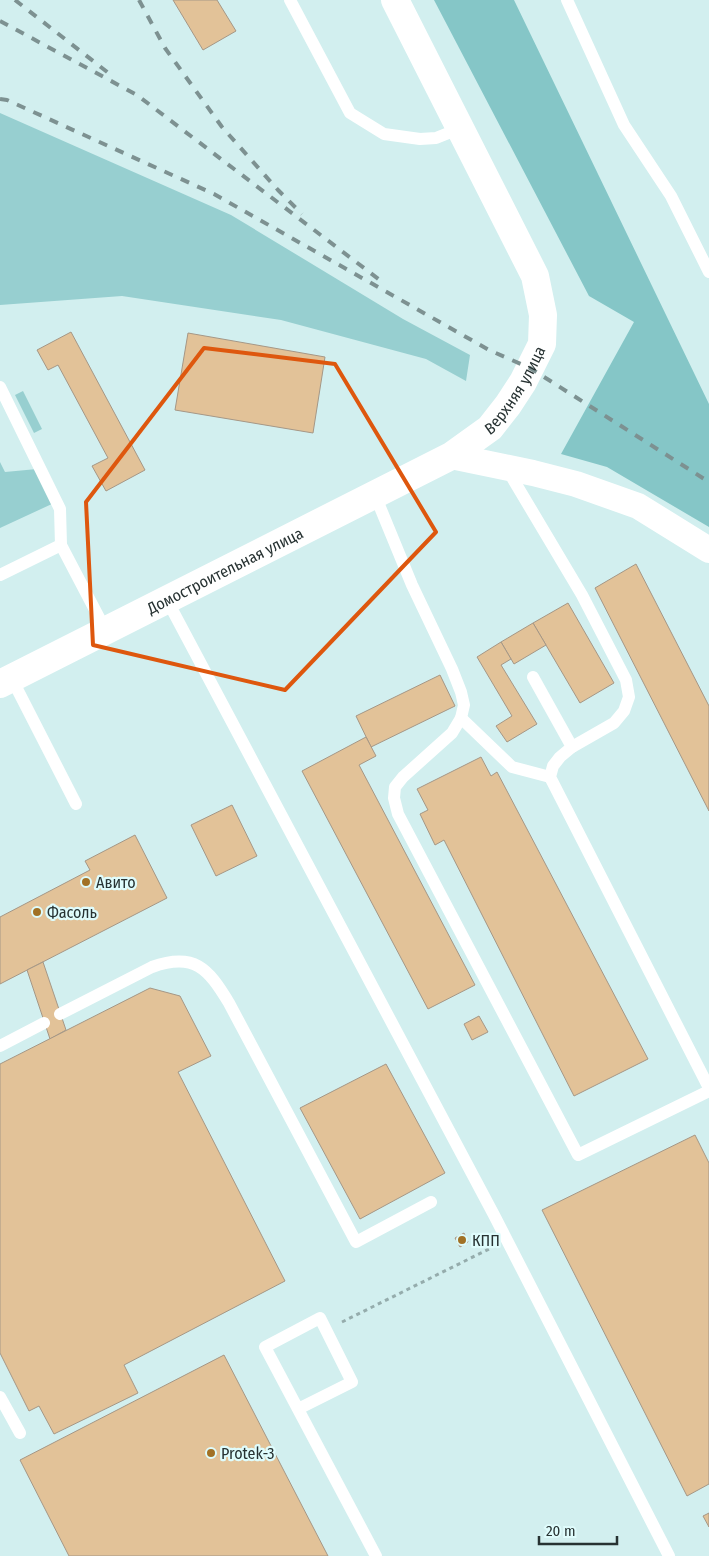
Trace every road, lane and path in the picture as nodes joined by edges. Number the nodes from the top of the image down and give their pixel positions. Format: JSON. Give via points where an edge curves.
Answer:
{"nodes":[{"id":1,"x":290,"y":0,"type":"edge"},
{"id":2,"x":395,"y":0,"type":"edge"},
{"id":3,"x":567,"y":0,"type":"edge"},
{"id":4,"x":461,"y":128,"type":"junction"},
{"id":5,"x":709,"y":272,"type":"edge"},
{"id":6,"x":0,"y":387,"type":"edge"},
{"id":7,"x":451,"y":456,"type":"junction"},
{"id":8,"x":507,"y":469,"type":"junction"},
{"id":9,"x":375,"y":495,"type":"junction"},
{"id":10,"x":61,"y":545,"type":"junction"},
{"id":11,"x":709,"y":550,"type":"edge"},
{"id":12,"x":0,"y":575,"type":"edge"},
{"id":13,"x":167,"y":600,"type":"junction"},
{"id":14,"x":106,"y":631,"type":"junction"},
{"id":15,"x":533,"y":677,"type":"dead end"},
{"id":16,"x":6,"y":682,"type":"edge"},
{"id":17,"x":461,"y":718,"type":"junction"},
{"id":18,"x":572,"y":747,"type":"junction"},
{"id":19,"x":550,"y":777,"type":"junction"},
{"id":20,"x":76,"y":804,"type":"dead end"},
{"id":21,"x":60,"y":1014,"type":"dead end"},
{"id":22,"x":44,"y":1023,"type":"dead end"},
{"id":23,"x":0,"y":1046,"type":"edge"},
{"id":24,"x":709,"y":1089,"type":"edge"},
{"id":25,"x":431,"y":1202,"type":"dead end"},
{"id":26,"x":507,"y":1240,"type":"junction"},
{"id":27,"x":326,"y":1330,"type":"junction"},
{"id":28,"x":0,"y":1397,"type":"edge"},
{"id":29,"x":298,"y":1409,"type":"junction"},
{"id":30,"x":20,"y":1433,"type":"dead end"},
{"id":31,"x":376,"y":1556,"type":"edge"},
{"id":32,"x":669,"y":1556,"type":"edge"}],
"edges":[{"from":1,"to":4,"type":"lane","via":[[350,113],[384,134],[420,139],[436,138]]},
{"from":2,"to":4,"type":"street","name":"Верхняя улица"},
{"from":3,"to":5,"type":"lane","via":[[624,125],[671,196]]},
{"from":4,"to":7,"type":"street","name":"Верхняя улица","via":[[535,276],[543,315],[542,344],[508,405],[490,428]]},
{"from":6,"to":10,"type":"lane","via":[[60,509]]},
{"from":7,"to":8,"type":"street"},
{"from":7,"to":9,"type":"street","name":"Домостроительная улица"},
{"from":8,"to":11,"type":"street","via":[[576,484],[638,506]]},
{"from":8,"to":18,"type":"lane","via":[[582,595],[626,680],[629,697],[614,724]]},
{"from":9,"to":13,"type":"street","name":"Домостроительная улица"},
{"from":9,"to":17,"type":"lane","via":[[461,692],[464,705]]},
{"from":10,"to":12,"type":"lane"},
{"from":10,"to":14,"type":"lane"},
{"from":13,"to":14,"type":"street","name":"Домостроительная улица"},
{"from":13,"to":26,"type":"lane"},
{"from":14,"to":16,"type":"street","name":"Домостроительная улица"},
{"from":15,"to":18,"type":"lane"},
{"from":16,"to":20,"type":"lane"},
{"from":17,"to":19,"type":"lane","via":[[512,767]]},
{"from":17,"to":24,"type":"lane","via":[[452,733],[395,787],[398,814],[578,1155]]},
{"from":18,"to":19,"type":"lane","via":[[553,766]]},
{"from":19,"to":24,"type":"lane"},
{"from":21,"to":25,"type":"lane","via":[[165,962],[181,960],[195,964],[207,972],[224,994],[356,1242]]},
{"from":22,"to":23,"type":"lane"},
{"from":26,"to":27,"type":"path"},
{"from":26,"to":32,"type":"lane"},
{"from":27,"to":29,"type":"lane","via":[[352,1382]]},
{"from":27,"to":29,"type":"lane","via":[[320,1318],[265,1347]]},
{"from":28,"to":30,"type":"lane"},
{"from":29,"to":31,"type":"lane"}]}
